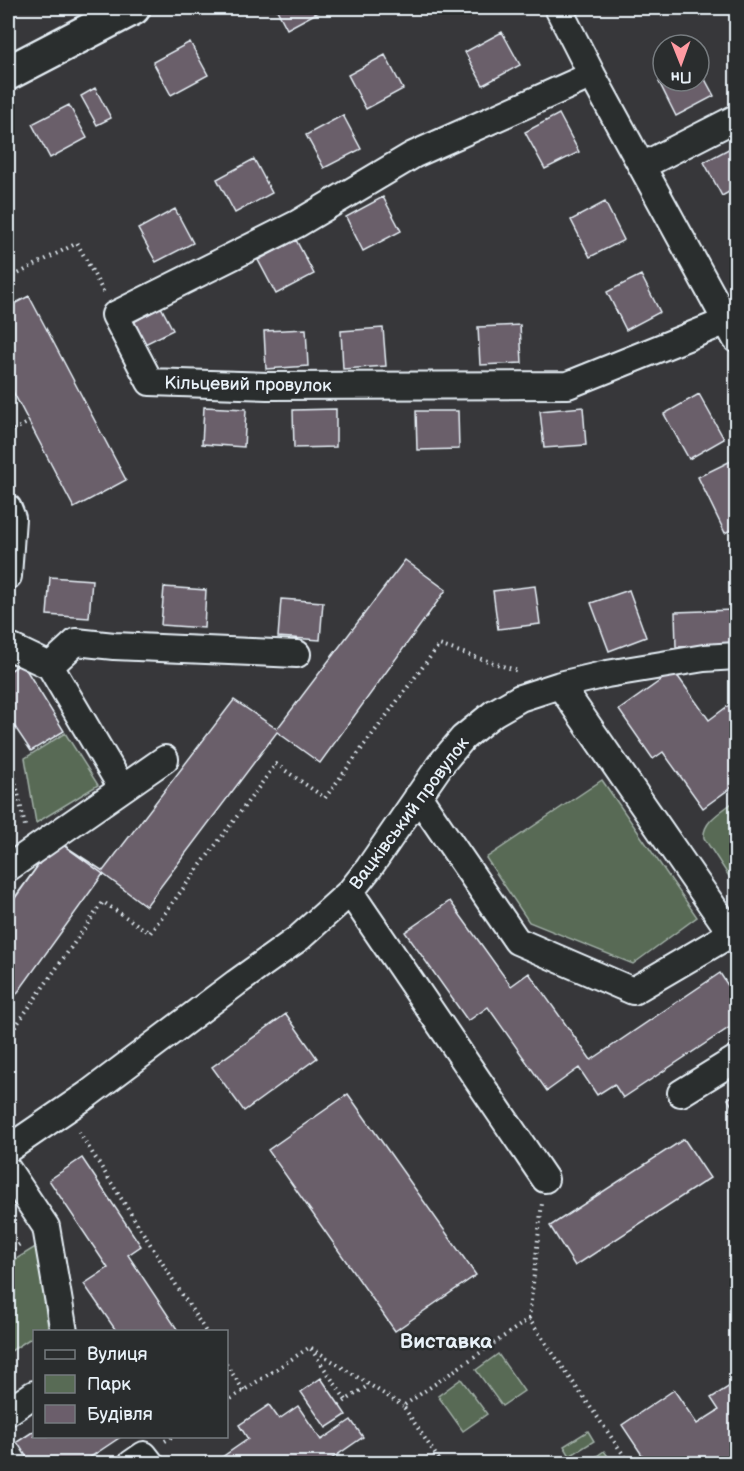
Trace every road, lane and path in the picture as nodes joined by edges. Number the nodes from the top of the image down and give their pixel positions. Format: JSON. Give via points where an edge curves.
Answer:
{"nodes":[{"id":1,"x":134,"y":8,"type":"edge"},
{"id":2,"x":558,"y":8,"type":"edge"},
{"id":3,"x":8,"y":74,"type":"edge"},
{"id":4,"x":592,"y":75,"type":"junction"},
{"id":5,"x":736,"y":118,"type":"edge"},
{"id":6,"x":642,"y":166,"type":"junction"},
{"id":7,"x":8,"y":279,"type":"edge"},
{"id":8,"x":115,"y":315,"type":"junction"},
{"id":9,"x":732,"y":330,"type":"edge"},
{"id":10,"x":28,"y":422,"type":"dead end"},
{"id":11,"x":8,"y":433,"type":"edge"},
{"id":12,"x":8,"y":508,"type":"edge"},
{"id":13,"x":8,"y":576,"type":"edge"},
{"id":14,"x":8,"y":646,"type":"edge"},
{"id":15,"x":297,"y":654,"type":"dead end"},
{"id":16,"x":736,"y":656,"type":"edge"},
{"id":17,"x":50,"y":666,"type":"junction"},
{"id":18,"x":560,"y":686,"type":"junction"},
{"id":19,"x":8,"y":748,"type":"edge"},
{"id":20,"x":165,"y":759,"type":"dead end"},
{"id":21,"x":122,"y":788,"type":"junction"},
{"id":22,"x":418,"y":796,"type":"junction"},
{"id":23,"x":30,"y":853,"type":"junction"},
{"id":24,"x":8,"y":868,"type":"edge"},
{"id":25,"x":350,"y":892,"type":"junction"},
{"id":26,"x":734,"y":936,"type":"edge"},
{"id":27,"x":8,"y":1037,"type":"edge"},
{"id":28,"x":736,"y":1059,"type":"edge"},
{"id":29,"x":681,"y":1093,"type":"dead end"},
{"id":30,"x":65,"y":1110,"type":"junction"},
{"id":31,"x":8,"y":1149,"type":"edge"},
{"id":32,"x":8,"y":1170,"type":"edge"},
{"id":33,"x":545,"y":1179,"type":"joint"},
{"id":34,"x":529,"y":1319,"type":"junction"},
{"id":35,"x":64,"y":1330,"type":"edge"},
{"id":36,"x":205,"y":1330,"type":"edge"},
{"id":37,"x":310,"y":1347,"type":"junction"},
{"id":38,"x":228,"y":1367,"type":"edge"},
{"id":39,"x":369,"y":1385,"type":"junction"},
{"id":40,"x":244,"y":1391,"type":"junction"},
{"id":41,"x":33,"y":1395,"type":"edge"},
{"id":42,"x":346,"y":1400,"type":"junction"},
{"id":43,"x":228,"y":1401,"type":"edge"},
{"id":44,"x":339,"y":1404,"type":"dead end"},
{"id":45,"x":403,"y":1406,"type":"junction"},
{"id":46,"x":8,"y":1412,"type":"edge"},
{"id":47,"x":131,"y":1464,"type":"edge"},
{"id":48,"x":151,"y":1464,"type":"edge"},
{"id":49,"x":442,"y":1464,"type":"edge"},
{"id":50,"x":630,"y":1464,"type":"edge"}],
"edges":[{"from":1,"to":3,"type":"street"},
{"from":2,"to":4,"type":"street"},
{"from":4,"to":6,"type":"street"},
{"from":4,"to":8,"type":"street","via":[[413,155],[297,225]]},
{"from":5,"to":6,"type":"street"},
{"from":6,"to":9,"type":"street"},
{"from":7,"to":8,"type":"path","via":[[77,243]]},
{"from":8,"to":9,"type":"street","name":"Кільцевий провулок","via":[[150,382],[267,386],[568,385]]},
{"from":10,"to":11,"type":"path"},
{"from":12,"to":13,"type":"street","via":[[12,518]]},
{"from":14,"to":17,"type":"street"},
{"from":15,"to":17,"type":"street","via":[[76,642]]},
{"from":16,"to":18,"type":"street","name":"Вацківський провулок","via":[[638,668]]},
{"from":17,"to":21,"type":"street"},
{"from":18,"to":22,"type":"street","name":"Вацківський провулок","via":[[520,698],[494,713],[463,738]]},
{"from":18,"to":26,"type":"street"},
{"from":18,"to":27,"type":"path","via":[[439,645],[324,798],[276,764],[150,933],[103,902]]},
{"from":19,"to":23,"type":"path"},
{"from":20,"to":21,"type":"street"},
{"from":21,"to":23,"type":"street"},
{"from":22,"to":25,"type":"street","name":"Вацківський провулок"},
{"from":22,"to":26,"type":"street","via":[[517,941],[633,991]]},
{"from":23,"to":24,"type":"street"},
{"from":25,"to":30,"type":"street","name":"Вацківський провулок","via":[[299,938]]},
{"from":25,"to":33,"type":"street"},
{"from":28,"to":29,"type":"street"},
{"from":30,"to":31,"type":"street","name":"Вацківський провулок"},
{"from":30,"to":36,"type":"path"},
{"from":32,"to":35,"type":"street","via":[[46,1227]]},
{"from":33,"to":34,"type":"path"},
{"from":34,"to":45,"type":"path"},
{"from":34,"to":50,"type":"path"},
{"from":37,"to":39,"type":"path"},
{"from":37,"to":40,"type":"path"},
{"from":37,"to":42,"type":"path"},
{"from":38,"to":40,"type":"path"},
{"from":39,"to":42,"type":"path"},
{"from":39,"to":45,"type":"path"},
{"from":40,"to":43,"type":"path"},
{"from":41,"to":46,"type":"street"},
{"from":42,"to":44,"type":"path"},
{"from":45,"to":49,"type":"path"},
{"from":47,"to":48,"type":"street","via":[[144,1455]]}]}
